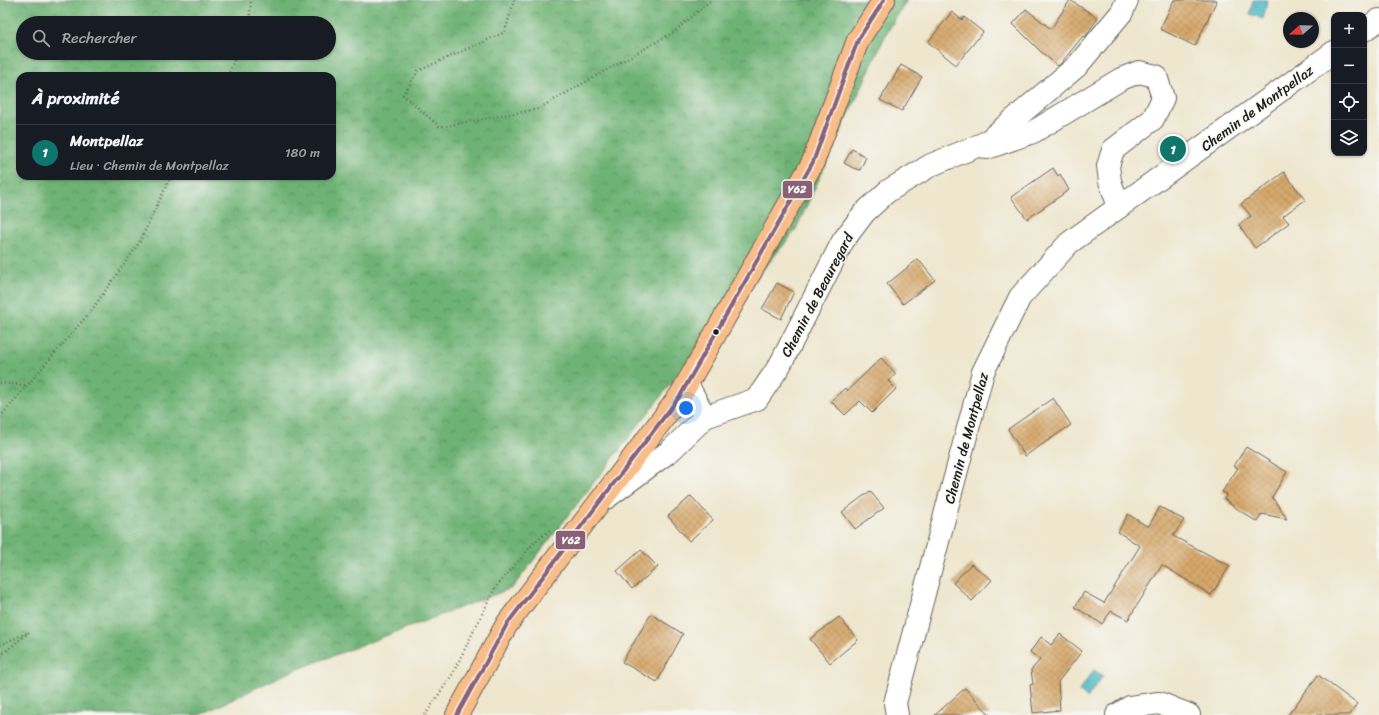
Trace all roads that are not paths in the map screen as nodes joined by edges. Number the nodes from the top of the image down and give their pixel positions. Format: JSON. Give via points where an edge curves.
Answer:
{"nodes":[{"id":1,"x":884,"y":0,"type":"edge"},
{"id":2,"x":1127,"y":0,"type":"edge"},
{"id":3,"x":1379,"y":20,"type":"edge"},
{"id":4,"x":1367,"y":28,"type":"edge"},
{"id":5,"x":1331,"y":54,"type":"edge"},
{"id":6,"x":968,"y":150,"type":"junction"},
{"id":7,"x":1120,"y":207,"type":"junction"},
{"id":8,"x":687,"y":384,"type":"junction"},
{"id":9,"x":705,"y":417,"type":"junction"},
{"id":10,"x":600,"y":502,"type":"junction"},
{"id":11,"x":457,"y":715,"type":"edge"},
{"id":12,"x":897,"y":715,"type":"edge"},
{"id":13,"x":1117,"y":715,"type":"edge"},
{"id":14,"x":1189,"y":715,"type":"edge"}],
"edges":[{"from":1,"to":8,"type":"main road","via":[[858,40],[813,162]]},
{"from":2,"to":6,"type":"street","name":"Chemin de Beauregard","via":[[1122,12],[1077,66],[987,142]]},
{"from":3,"to":4,"type":"street"},
{"from":5,"to":7,"type":"street","name":"Chemin de Montpellaz"},
{"from":6,"to":7,"type":"street","via":[[988,148],[1033,132],[1120,79],[1139,72],[1156,76],[1164,98],[1153,119],[1114,150],[1108,166],[1110,182]]},
{"from":6,"to":9,"type":"street","name":"Chemin de Beauregard","via":[[931,165],[888,191],[864,213],[843,241],[780,365],[756,399]]},
{"from":7,"to":12,"type":"street","name":"Chemin de Montpellaz","via":[[1069,243],[1020,297],[983,372],[895,703]]},
{"from":8,"to":9,"type":"street"},
{"from":8,"to":10,"type":"main road"},
{"from":9,"to":10,"type":"street","via":[[671,450]]},
{"from":10,"to":11,"type":"main road","via":[[507,624]]},
{"from":13,"to":14,"type":"street","via":[[1130,707],[1159,703]]}]}
